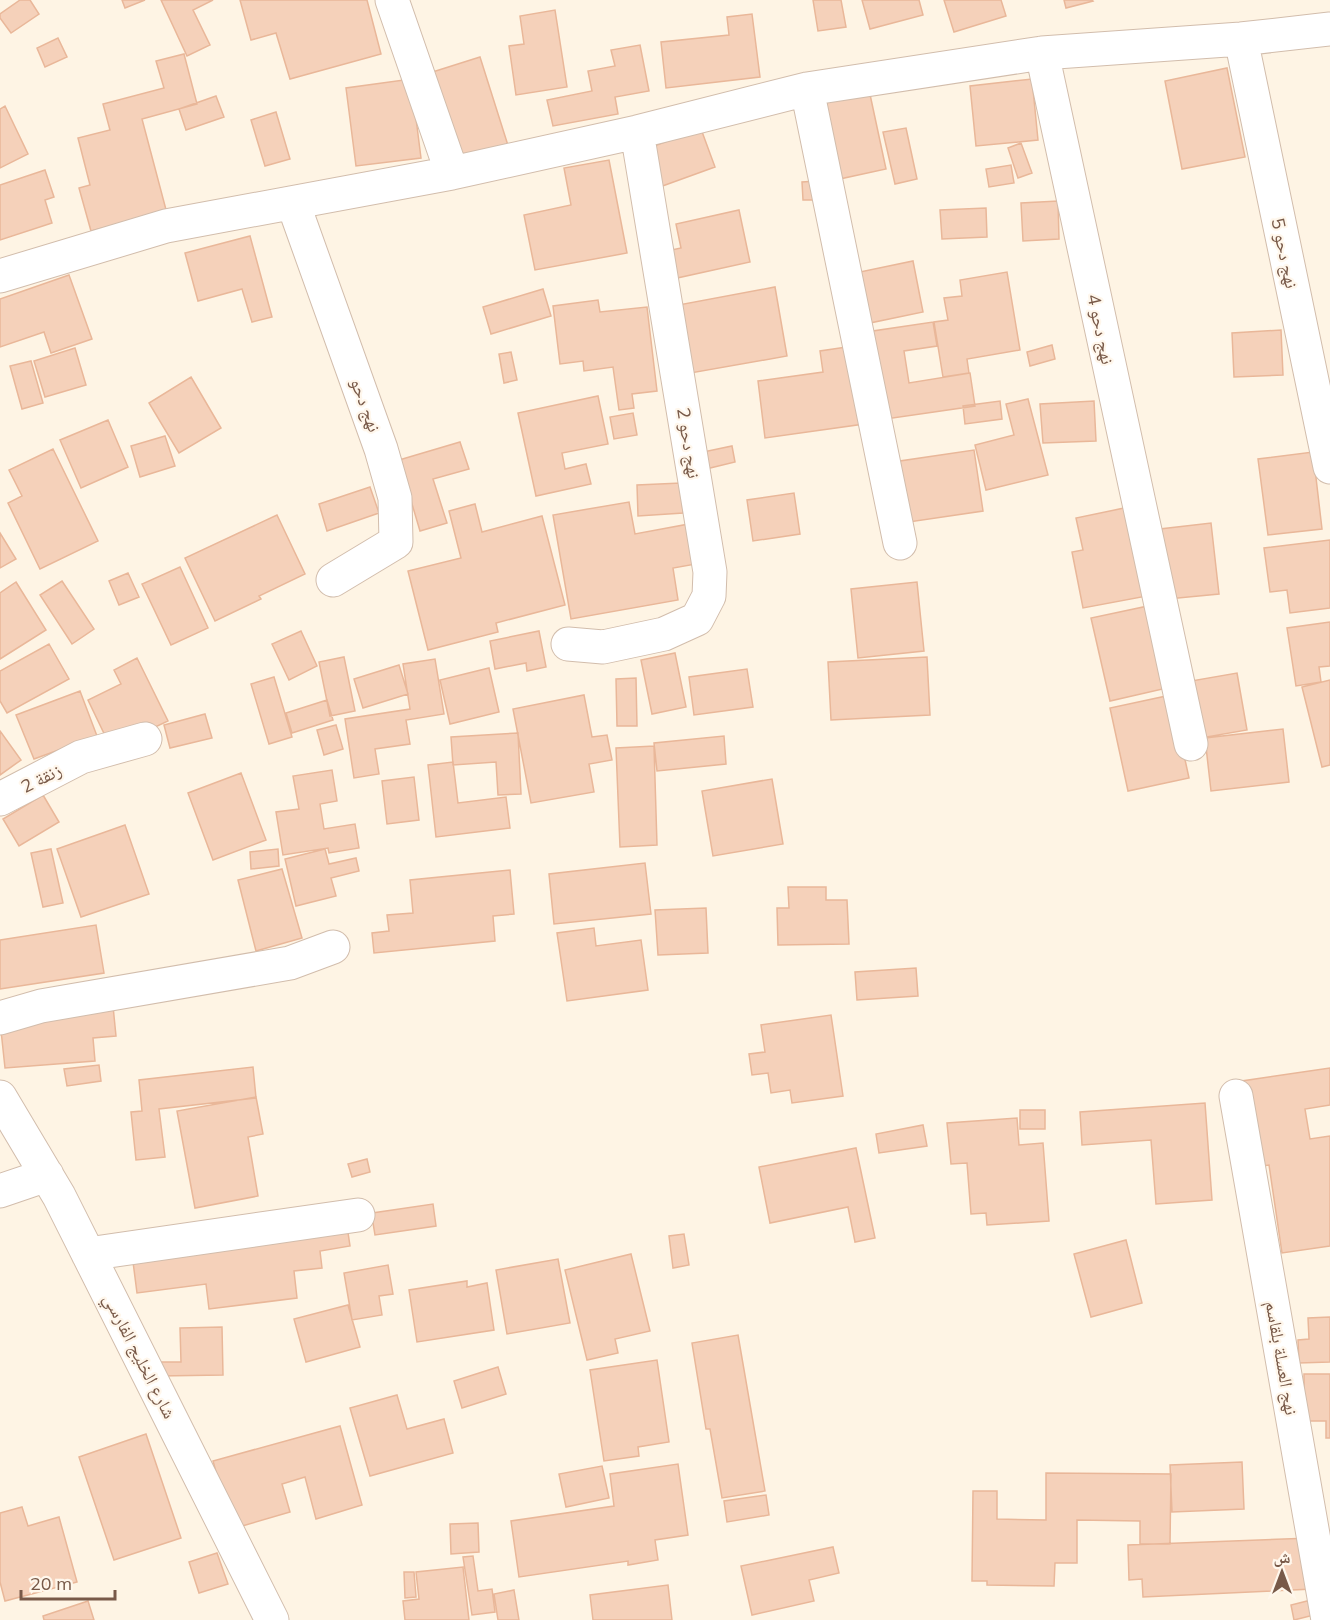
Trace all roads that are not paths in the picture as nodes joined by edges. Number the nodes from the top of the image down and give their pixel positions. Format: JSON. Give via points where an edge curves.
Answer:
{"nodes":[{"id":1,"x":392,"y":0,"type":"edge"},
{"id":2,"x":1330,"y":29,"type":"edge"},
{"id":3,"x":1241,"y":39,"type":"junction"},
{"id":4,"x":1042,"y":52,"type":"junction"},
{"id":5,"x":807,"y":89,"type":"junction"},
{"id":6,"x":637,"y":132,"type":"junction"},
{"id":7,"x":452,"y":174,"type":"junction"},
{"id":8,"x":293,"y":202,"type":"junction"},
{"id":9,"x":0,"y":276,"type":"edge"},
{"id":10,"x":1330,"y":467,"type":"edge"},
{"id":11,"x":900,"y":543,"type":"dead end"},
{"id":12,"x":333,"y":580,"type":"dead end"},
{"id":13,"x":568,"y":644,"type":"dead end"},
{"id":14,"x":145,"y":739,"type":"dead end"},
{"id":15,"x":1191,"y":744,"type":"dead end"},
{"id":16,"x":0,"y":799,"type":"edge"},
{"id":17,"x":333,"y":947,"type":"dead end"},
{"id":18,"x":0,"y":1018,"type":"edge"},
{"id":19,"x":1236,"y":1096,"type":"dead end"},
{"id":20,"x":0,"y":1097,"type":"edge"},
{"id":21,"x":47,"y":1175,"type":"junction"},
{"id":22,"x":0,"y":1191,"type":"edge"},
{"id":23,"x":358,"y":1215,"type":"dead end"},
{"id":24,"x":88,"y":1254,"type":"junction"},
{"id":25,"x":272,"y":1620,"type":"edge"},
{"id":26,"x":1328,"y":1620,"type":"edge"}],
"edges":[{"from":1,"to":7,"type":"street"},
{"from":2,"to":3,"type":"street"},
{"from":3,"to":4,"type":"street"},
{"from":3,"to":10,"type":"street","name":"نهج دحو 5"},
{"from":4,"to":5,"type":"street"},
{"from":4,"to":15,"type":"street","name":"نهج دحو 4"},
{"from":5,"to":6,"type":"street"},
{"from":5,"to":11,"type":"street"},
{"from":6,"to":7,"type":"street"},
{"from":6,"to":13,"type":"street","name":"نهج دحو 2","via":[[710,572],[709,596],[697,619],[663,634],[603,647]]},
{"from":7,"to":8,"type":"street"},
{"from":8,"to":9,"type":"street","via":[[166,226]]},
{"from":8,"to":12,"type":"street","name":"نهج دحو","via":[[395,498],[396,542]]},
{"from":14,"to":16,"type":"street","name":"زنقة 2","via":[[81,757]]},
{"from":17,"to":18,"type":"street","via":[[290,963],[41,1006]]},
{"from":19,"to":26,"type":"street","name":"نهج العسلة بلقاسم"},
{"from":20,"to":21,"type":"street","name":"شارع الخليج الفارسي"},
{"from":21,"to":22,"type":"street"},
{"from":21,"to":24,"type":"street","name":"شارع الخليج الفارسي"},
{"from":23,"to":24,"type":"street"},
{"from":24,"to":25,"type":"street","name":"شارع الخليج الفارسي"}]}
